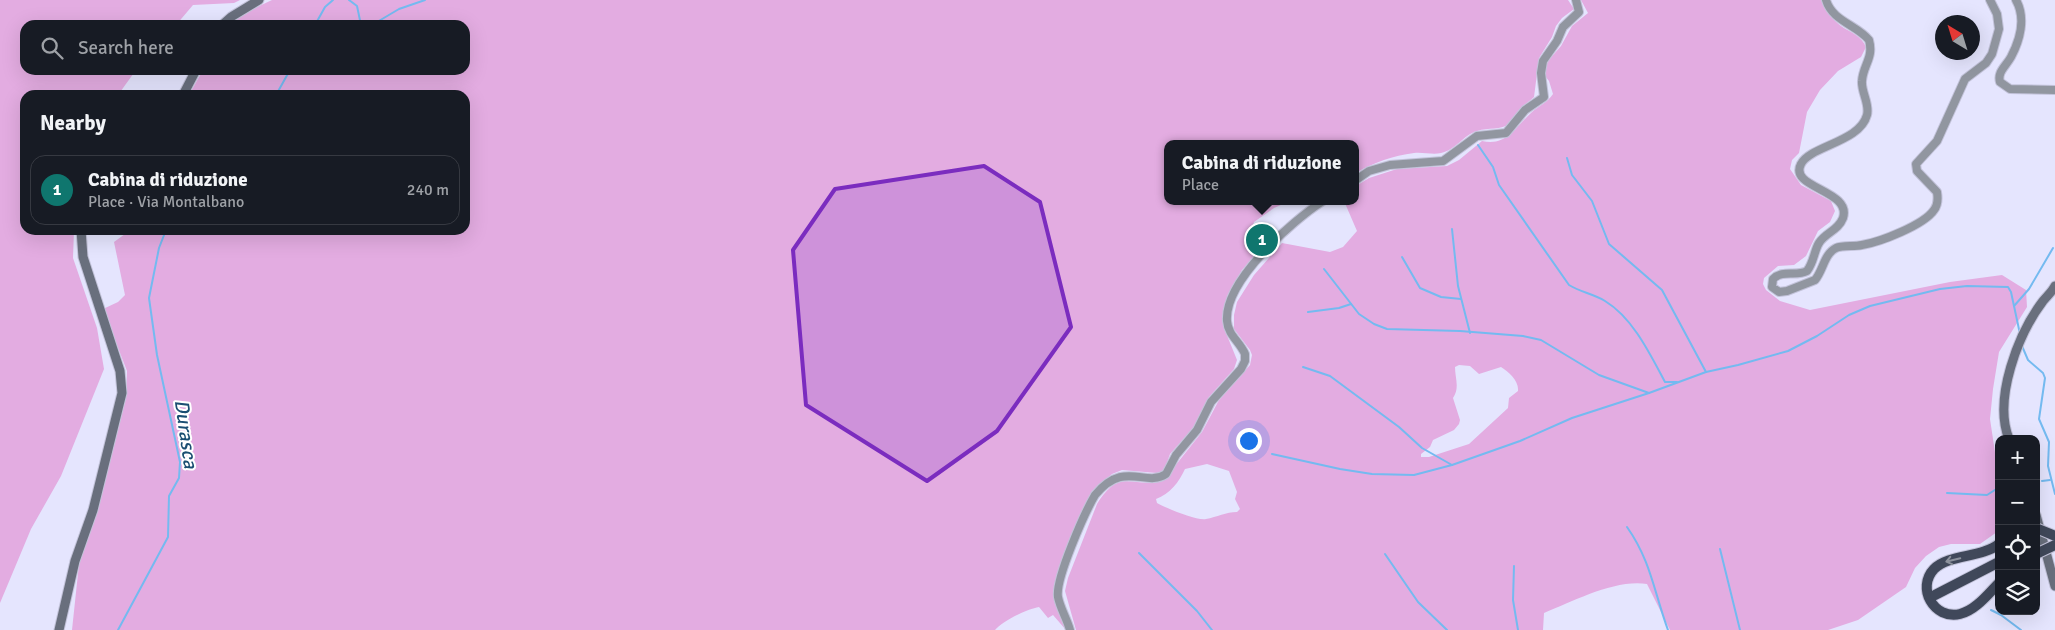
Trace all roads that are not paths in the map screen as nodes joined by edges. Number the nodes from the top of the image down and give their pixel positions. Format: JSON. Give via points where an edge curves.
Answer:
{"nodes":[{"id":1,"x":259,"y":0,"type":"edge"},
{"id":2,"x":1576,"y":0,"type":"edge"},
{"id":3,"x":1826,"y":0,"type":"edge"},
{"id":4,"x":1990,"y":0,"type":"edge"},
{"id":5,"x":2016,"y":0,"type":"edge"},
{"id":6,"x":227,"y":20,"type":"edge"},
{"id":7,"x":194,"y":75,"type":"edge"},
{"id":8,"x":186,"y":90,"type":"edge"},
{"id":9,"x":2055,"y":90,"type":"edge"},
{"id":10,"x":1359,"y":178,"type":"edge"},
{"id":11,"x":1318,"y":205,"type":"edge"},
{"id":12,"x":81,"y":235,"type":"edge"},
{"id":13,"x":2055,"y":286,"type":"edge"},
{"id":14,"x":2008,"y":435,"type":"edge"},
{"id":15,"x":2039,"y":525,"type":"edge"},
{"id":16,"x":2040,"y":530,"type":"edge"},
{"id":17,"x":2055,"y":536,"type":"edge"},
{"id":18,"x":2055,"y":543,"type":"edge"},
{"id":19,"x":2040,"y":546,"type":"edge"},
{"id":20,"x":1995,"y":547,"type":"edge"},
{"id":21,"x":2040,"y":552,"type":"edge"},
{"id":22,"x":1995,"y":559,"type":"edge"},
{"id":23,"x":1995,"y":564,"type":"edge"},
{"id":24,"x":1976,"y":573,"type":"junction"},
{"id":25,"x":2055,"y":586,"type":"edge"},
{"id":26,"x":1995,"y":587,"type":"edge"},
{"id":27,"x":1934,"y":595,"type":"dead end"},
{"id":28,"x":58,"y":630,"type":"edge"},
{"id":29,"x":1070,"y":630,"type":"edge"}],
"edges":[{"from":1,"to":6,"type":"main road"},
{"from":2,"to":10,"type":"street","via":[[1579,12],[1563,27],[1542,65],[1544,97],[1526,110],[1509,130],[1502,135],[1477,136],[1443,161],[1390,165],[1369,171]]},
{"from":3,"to":4,"type":"street","via":[[1838,17],[1869,40],[1871,52],[1862,81],[1868,114],[1853,133],[1801,163],[1802,177],[1833,196],[1842,207],[1843,217],[1836,230],[1820,242],[1807,270],[1799,274],[1781,274],[1773,279],[1772,287],[1779,292],[1815,280],[1834,249],[1884,240],[1935,209],[1937,192],[1917,170],[1916,164],[1937,141],[1965,79],[1986,63],[1992,54],[1999,29],[1997,14]]},
{"from":5,"to":9,"type":"street","via":[[2020,11],[2020,36],[2000,74],[2000,82],[2010,89]]},
{"from":7,"to":8,"type":"main road"},
{"from":11,"to":29,"type":"street","via":[[1278,237],[1234,292],[1227,320],[1229,330],[1246,354],[1244,365],[1210,402],[1197,430],[1176,455],[1166,474],[1155,479],[1121,476],[1107,483],[1095,495],[1058,588],[1058,599]]},
{"from":12,"to":28,"type":"main road","via":[[84,263],[120,371],[122,393],[92,510],[74,561]]},
{"from":13,"to":14,"type":"main road","via":[[2020,342],[2009,375],[2004,412]]},
{"from":15,"to":25,"type":"main road","bridge":true},
{"from":16,"to":17,"type":"highway","bridge":true},
{"from":18,"to":19,"type":"highway"},
{"from":18,"to":21,"type":"highway","bridge":true},
{"from":20,"to":26,"type":"highway","one_way":true,"via":[[1940,564],[1929,577],[1926,590],[1932,605],[1943,613],[1960,614],[1977,605]]},
{"from":22,"to":24,"type":"highway"},
{"from":23,"to":24,"type":"highway"},
{"from":24,"to":27,"type":"highway"}]}
